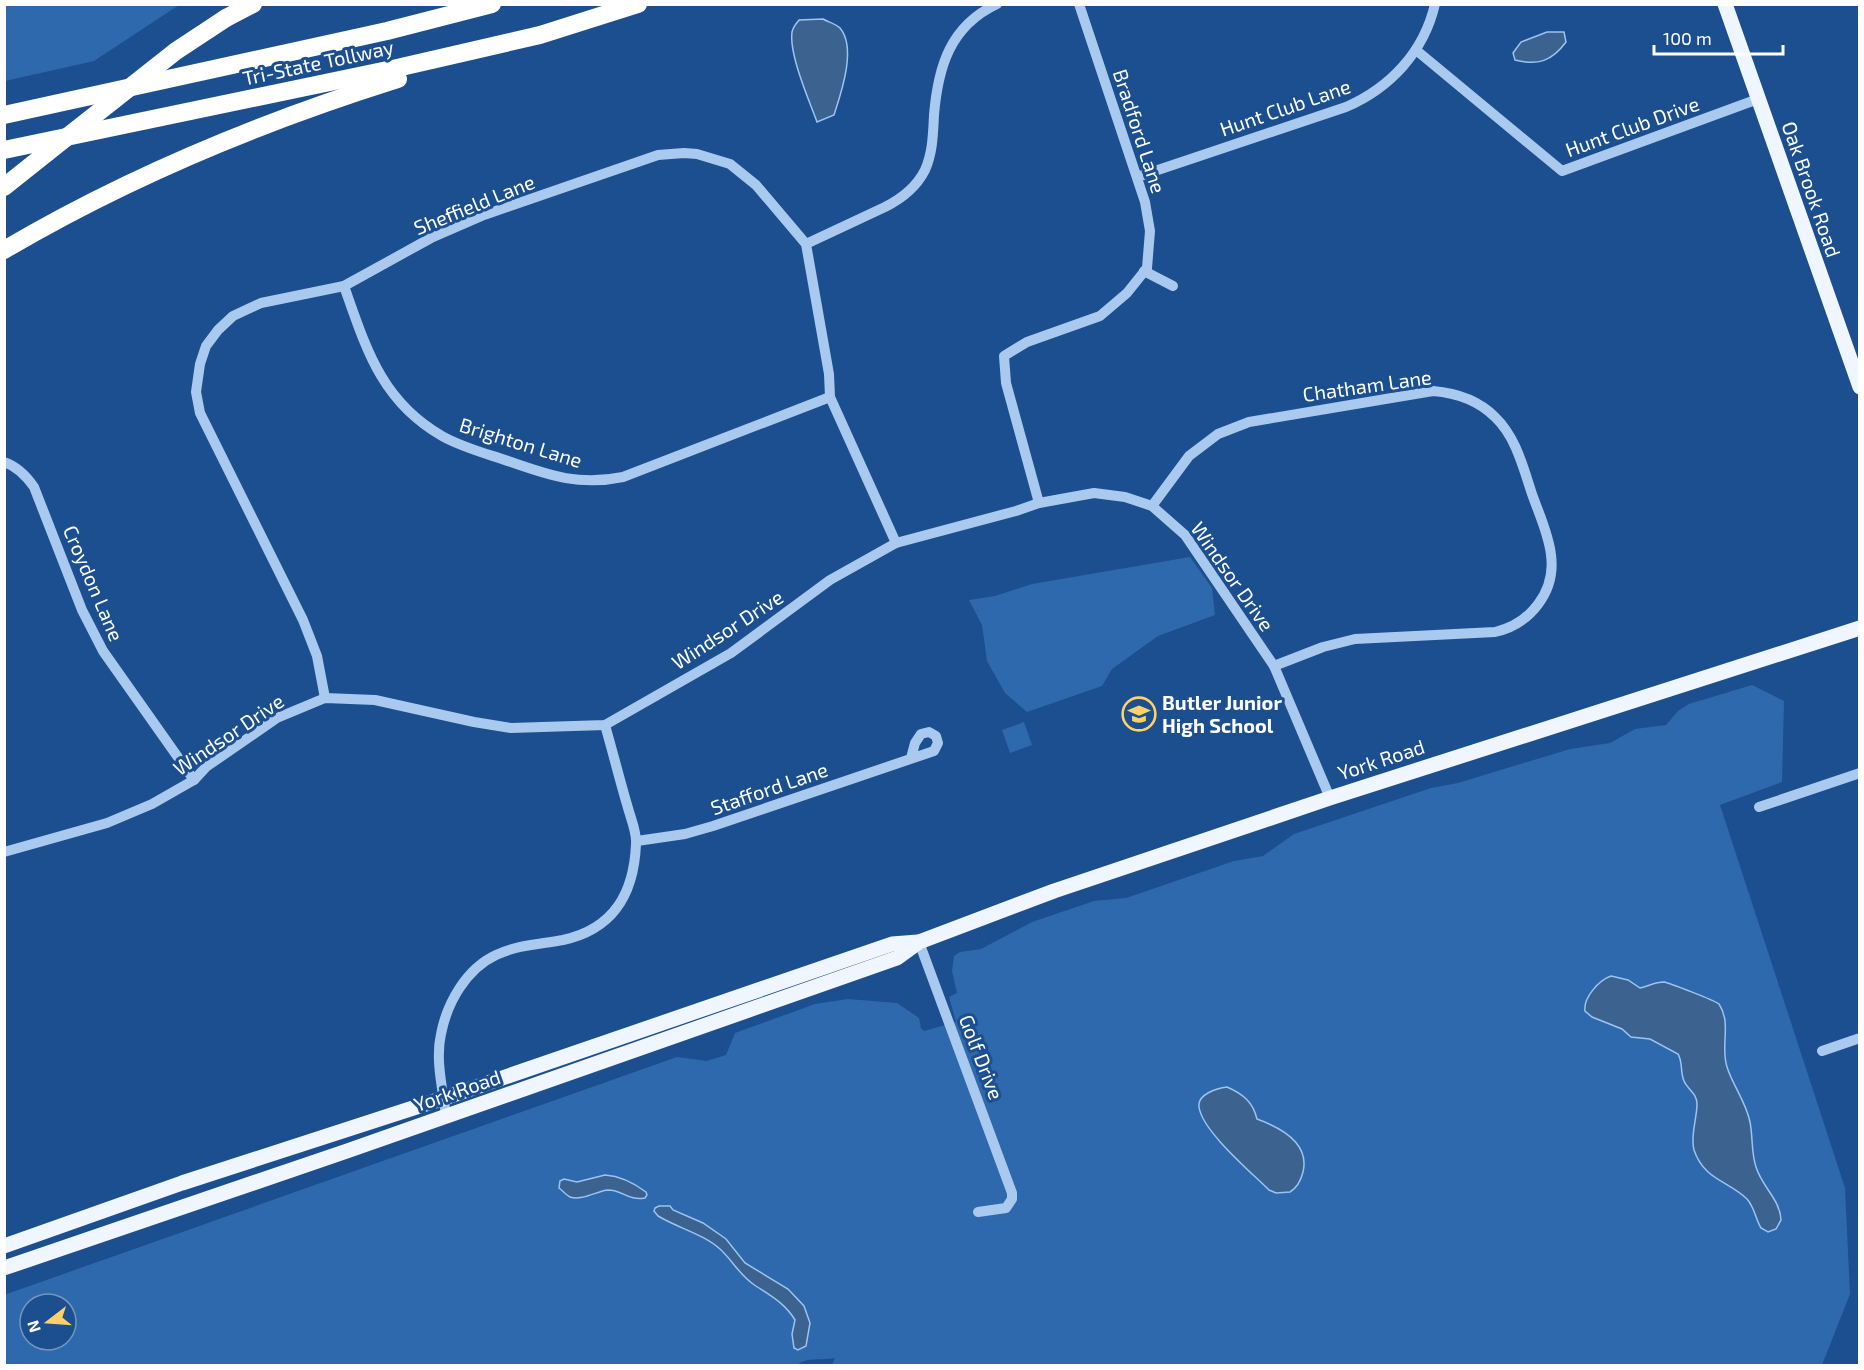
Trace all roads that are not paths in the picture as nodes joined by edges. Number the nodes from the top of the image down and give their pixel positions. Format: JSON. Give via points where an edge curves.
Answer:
{"nodes":[{"id":1,"x":253,"y":4,"type":"edge"},
{"id":2,"x":492,"y":4,"type":"edge"},
{"id":3,"x":638,"y":4,"type":"edge"},
{"id":4,"x":997,"y":4,"type":"edge"},
{"id":5,"x":1079,"y":4,"type":"edge"},
{"id":6,"x":1435,"y":4,"type":"edge"},
{"id":7,"x":1725,"y":4,"type":"edge"},
{"id":8,"x":540,"y":35,"type":"junction"},
{"id":9,"x":1416,"y":50,"type":"junction"},
{"id":10,"x":1758,"y":99,"type":"junction"},
{"id":11,"x":4,"y":115,"type":"edge"},
{"id":12,"x":4,"y":150,"type":"edge"},
{"id":13,"x":1137,"y":177,"type":"junction"},
{"id":14,"x":4,"y":188,"type":"edge"},
{"id":15,"x":806,"y":244,"type":"junction"},
{"id":16,"x":4,"y":250,"type":"edge"},
{"id":17,"x":1144,"y":271,"type":"junction"},
{"id":18,"x":344,"y":286,"type":"junction"},
{"id":19,"x":1173,"y":286,"type":"dead end"},
{"id":20,"x":1860,"y":387,"type":"edge"},
{"id":21,"x":830,"y":397,"type":"junction"},
{"id":22,"x":4,"y":462,"type":"edge"},
{"id":23,"x":1039,"y":503,"type":"junction"},
{"id":24,"x":1152,"y":506,"type":"junction"},
{"id":25,"x":896,"y":543,"type":"junction"},
{"id":26,"x":1860,"y":628,"type":"edge"},
{"id":27,"x":1274,"y":666,"type":"junction"},
{"id":28,"x":325,"y":698,"type":"junction"},
{"id":29,"x":605,"y":725,"type":"junction"},
{"id":30,"x":911,"y":758,"type":"dead end"},
{"id":31,"x":1860,"y":772,"type":"edge"},
{"id":32,"x":194,"y":780,"type":"junction"},
{"id":33,"x":1330,"y":798,"type":"junction"},
{"id":34,"x":1759,"y":807,"type":"dead end"},
{"id":35,"x":637,"y":841,"type":"junction"},
{"id":36,"x":4,"y":852,"type":"edge"},
{"id":37,"x":919,"y":942,"type":"junction"},
{"id":38,"x":1860,"y":1038,"type":"edge"},
{"id":39,"x":1822,"y":1051,"type":"dead end"},
{"id":40,"x":444,"y":1098,"type":"junction"},
{"id":41,"x":446,"y":1116,"type":"junction"},
{"id":42,"x":978,"y":1212,"type":"dead end"},
{"id":43,"x":4,"y":1246,"type":"edge"},
{"id":44,"x":4,"y":1268,"type":"edge"}],
"edges":[{"from":1,"to":14,"type":"highway","bridge":true,"via":[[176,51]]},
{"from":2,"to":11,"type":"highway","name":"Tri-State Tollway"},
{"from":3,"to":8,"type":"highway","name":"Tri-State Tollway"},
{"from":4,"to":15,"type":"street","via":[[969,23],[947,51],[937,85],[925,171],[897,201]]},
{"from":5,"to":13,"type":"street","name":"Bradford Lane"},
{"from":6,"to":9,"type":"street","name":"Hunt Club Lane"},
{"from":7,"to":10,"type":"main road","name":"Oak Brook Road"},
{"from":8,"to":12,"type":"highway","name":"Tri-State Tollway"},
{"from":8,"to":16,"type":"highway","via":[[378,85],[192,154]]},
{"from":9,"to":10,"type":"street","name":"Hunt Club Drive","via":[[1562,171]]},
{"from":9,"to":13,"type":"street","name":"Hunt Club Lane","via":[[1390,81],[1359,101]]},
{"from":10,"to":20,"type":"main road","name":"Oak Brook Road"},
{"from":13,"to":17,"type":"street","name":"Bradford Lane","via":[[1150,231]]},
{"from":15,"to":18,"type":"street","name":"Sheffield Lane","via":[[756,185],[730,164],[697,154],[670,153],[475,218]]},
{"from":15,"to":21,"type":"street"},
{"from":17,"to":19,"type":"street"},
{"from":17,"to":23,"type":"street","name":"Bradford Lane","via":[[1122,299],[1100,316],[1027,342],[1004,356],[1006,383]]},
{"from":18,"to":21,"type":"street","name":"Brighton Lane","via":[[374,365],[388,389],[408,411],[443,437],[565,479],[591,482],[623,477]]},
{"from":18,"to":28,"type":"street","name":"Sheffield Lane","via":[[261,303],[233,316],[206,346],[197,383],[203,420],[311,639]]},
{"from":21,"to":25,"type":"street"},
{"from":22,"to":32,"type":"street","name":"Croydon Lane","via":[[34,487],[82,610],[103,651]]},
{"from":23,"to":24,"type":"street","name":"Windsor Drive","via":[[1081,494],[1106,494]]},
{"from":23,"to":25,"type":"street","name":"Windsor Drive"},
{"from":24,"to":27,"type":"street","name":"Windsor Drive","via":[[1185,535]]},
{"from":24,"to":27,"type":"street","name":"Chatham Lane","via":[[1182,464],[1201,446],[1218,434],[1249,422],[1433,391],[1478,403],[1503,425],[1525,473],[1551,556],[1549,583],[1531,613],[1502,631],[1355,639]]},
{"from":25,"to":29,"type":"street","name":"Windsor Drive","via":[[830,580],[731,653]]},
{"from":26,"to":33,"type":"main road","name":"York Road"},
{"from":27,"to":33,"type":"street","name":"Windsor Drive"},
{"from":28,"to":29,"type":"street","name":"Windsor Drive","via":[[375,700],[511,728]]},
{"from":28,"to":32,"type":"street","name":"Windsor Drive","via":[[277,718],[206,767]]},
{"from":29,"to":35,"type":"street"},
{"from":30,"to":35,"type":"street","name":"Stafford Lane","via":[[713,826]]},
{"from":31,"to":34,"type":"street"},
{"from":32,"to":36,"type":"street","name":"Windsor Drive","via":[[128,816]]},
{"from":33,"to":37,"type":"main road","name":"York Road","via":[[1054,891]]},
{"from":35,"to":40,"type":"street","via":[[633,877],[626,894],[603,922],[574,937],[504,952],[479,966],[466,979],[456,993],[441,1034],[439,1064]]},
{"from":37,"to":40,"type":"main road","name":"York Road","via":[[892,944]]},
{"from":37,"to":41,"type":"main road","name":"York Road","via":[[897,958]]},
{"from":37,"to":42,"type":"street","name":"Golf Drive","via":[[1010,1184],[1012,1199],[1008,1206]]},
{"from":38,"to":39,"type":"street"},
{"from":40,"to":41,"type":"street"},
{"from":40,"to":43,"type":"main road","name":"York Road"},
{"from":41,"to":44,"type":"main road","name":"York Road"}]}
